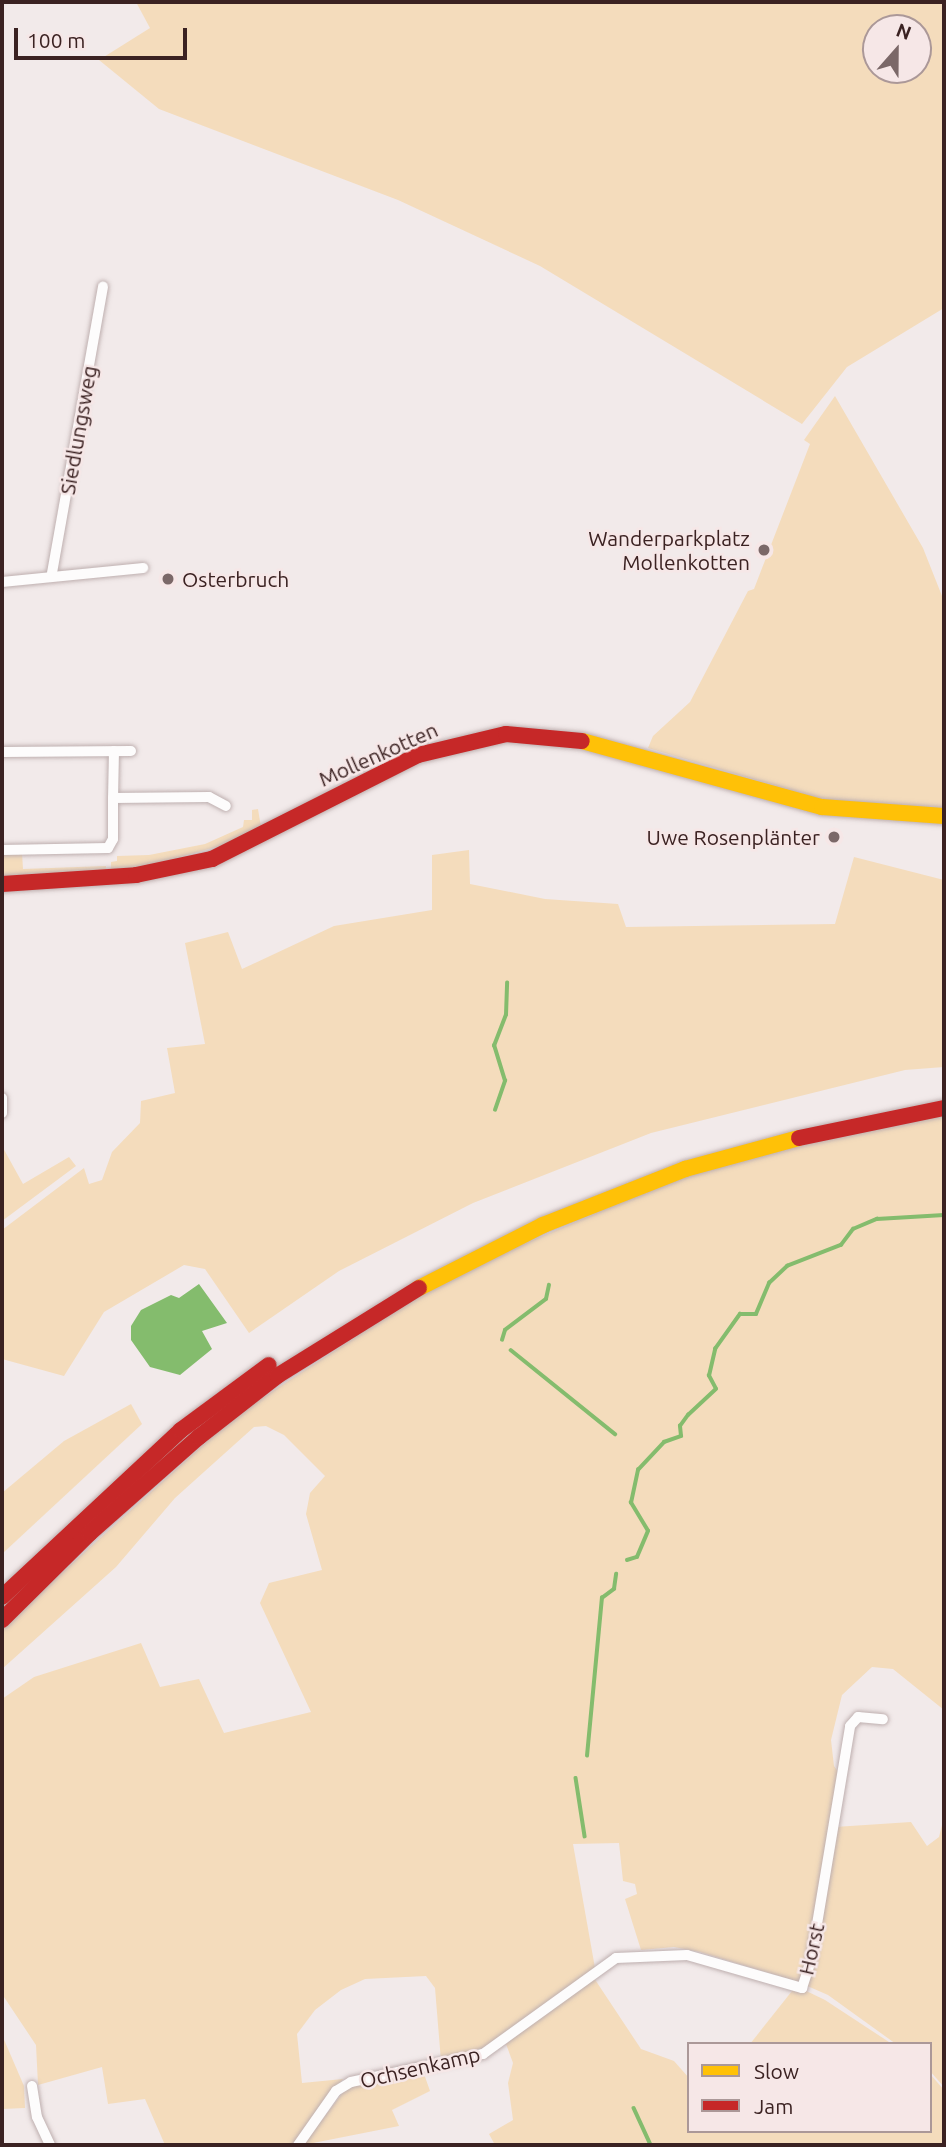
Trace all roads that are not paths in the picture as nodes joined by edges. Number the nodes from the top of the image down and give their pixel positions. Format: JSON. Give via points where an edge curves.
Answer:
{"nodes":[{"id":1,"x":103,"y":286,"type":"dead end"},
{"id":2,"x":143,"y":568,"type":"dead end"},
{"id":3,"x":52,"y":573,"type":"junction"},
{"id":4,"x":2,"y":582,"type":"edge"},
{"id":5,"x":114,"y":751,"type":"junction"},
{"id":6,"x":131,"y":751,"type":"dead end"},
{"id":7,"x":2,"y":752,"type":"edge"},
{"id":8,"x":113,"y":799,"type":"junction"},
{"id":9,"x":226,"y":806,"type":"dead end"},
{"id":10,"x":944,"y":816,"type":"edge"},
{"id":11,"x":2,"y":850,"type":"edge"},
{"id":12,"x":2,"y":884,"type":"edge"},
{"id":13,"x":944,"y":1097,"type":"edge"},
{"id":14,"x":2,"y":1098,"type":"edge"},
{"id":15,"x":944,"y":1108,"type":"edge"},
{"id":16,"x":2,"y":1113,"type":"edge"},
{"id":17,"x":2,"y":1597,"type":"edge"},
{"id":18,"x":2,"y":1620,"type":"edge"},
{"id":19,"x":883,"y":1719,"type":"dead end"},
{"id":20,"x":556,"y":2002,"type":"joint"},
{"id":21,"x":32,"y":2086,"type":"dead end"},
{"id":22,"x":50,"y":2145,"type":"edge"},
{"id":23,"x":298,"y":2145,"type":"edge"}],
"edges":[{"from":1,"to":3,"type":"street","name":"Siedlungsweg"},
{"from":2,"to":3,"type":"street"},
{"from":3,"to":4,"type":"street"},
{"from":5,"to":6,"type":"street"},
{"from":5,"to":7,"type":"street"},
{"from":5,"to":8,"type":"street"},
{"from":8,"to":9,"type":"street","via":[[209,797]]},
{"from":8,"to":11,"type":"street","via":[[113,839],[108,848]]},
{"from":10,"to":12,"type":"main road","name":"Mollenkotten","via":[[822,807],[599,742],[506,734],[418,755],[212,859],[136,875]]},
{"from":13,"to":17,"type":"main road","via":[[826,1118],[670,1162],[547,1209],[424,1269],[313,1335],[212,1406],[143,1464]]},
{"from":14,"to":16,"type":"street"},
{"from":15,"to":18,"type":"main road","via":[[827,1129],[685,1169],[543,1225],[416,1289],[277,1376],[199,1437],[90,1533]]},
{"from":19,"to":20,"type":"street","name":"Horst","via":[[858,1717],[850,1726],[811,1960],[802,1988],[687,1955],[667,1954],[617,1958]]},
{"from":20,"to":23,"type":"street","name":"Ochsenkamp","via":[[483,2054],[351,2082],[337,2091]]},
{"from":21,"to":22,"type":"street","via":[[37,2117]]}]}
